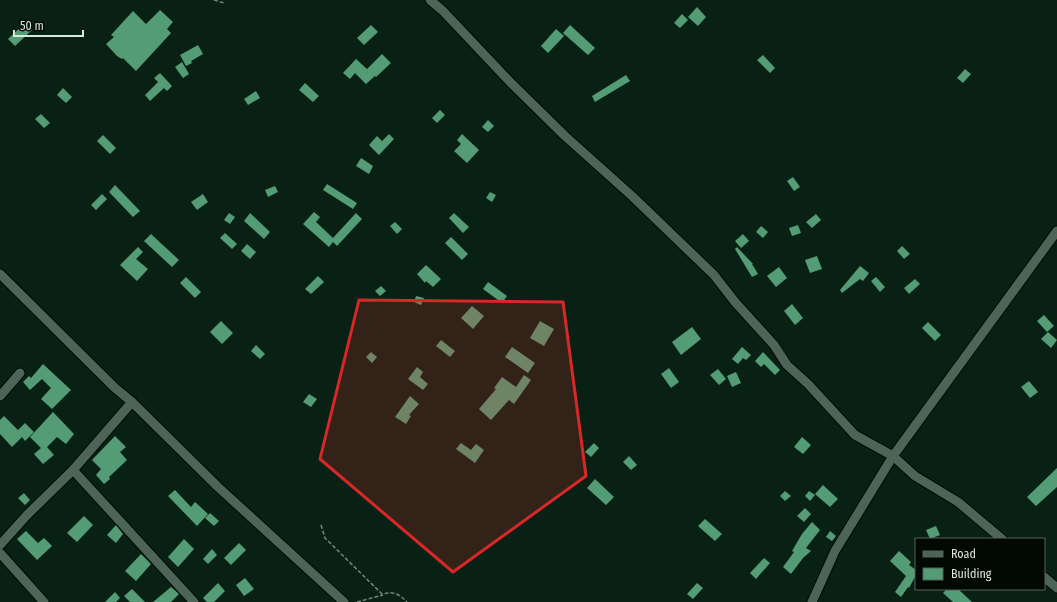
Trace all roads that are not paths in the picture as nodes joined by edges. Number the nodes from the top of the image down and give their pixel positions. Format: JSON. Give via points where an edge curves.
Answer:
{"nodes":[{"id":1,"x":430,"y":0,"type":"edge"},
{"id":2,"x":1057,"y":231,"type":"edge"},
{"id":3,"x":0,"y":274,"type":"edge"},
{"id":4,"x":20,"y":373,"type":"dead end"},
{"id":5,"x":0,"y":396,"type":"edge"},
{"id":6,"x":132,"y":402,"type":"junction"},
{"id":7,"x":893,"y":456,"type":"junction"},
{"id":8,"x":73,"y":470,"type":"junction"},
{"id":9,"x":1001,"y":538,"type":"edge"},
{"id":10,"x":0,"y":545,"type":"edge"},
{"id":11,"x":0,"y":553,"type":"edge"},
{"id":12,"x":1045,"y":578,"type":"edge"},
{"id":13,"x":1057,"y":588,"type":"edge"},
{"id":14,"x":44,"y":602,"type":"edge"},
{"id":15,"x":194,"y":602,"type":"edge"},
{"id":16,"x":344,"y":602,"type":"edge"},
{"id":17,"x":812,"y":602,"type":"edge"}],
"edges":[{"from":1,"to":7,"type":"street","via":[[560,130],[714,275],[740,308],[774,344],[787,365],[855,435]]},
{"from":2,"to":7,"type":"street"},
{"from":3,"to":6,"type":"street","via":[[109,383]]},
{"from":4,"to":5,"type":"street"},
{"from":6,"to":8,"type":"street"},
{"from":6,"to":16,"type":"street","via":[[218,487]]},
{"from":7,"to":9,"type":"street","via":[[915,476],[958,502]]},
{"from":7,"to":17,"type":"street","via":[[835,551]]},
{"from":8,"to":10,"type":"street"},
{"from":8,"to":15,"type":"street"},
{"from":11,"to":14,"type":"street"},
{"from":12,"to":13,"type":"street"}]}
